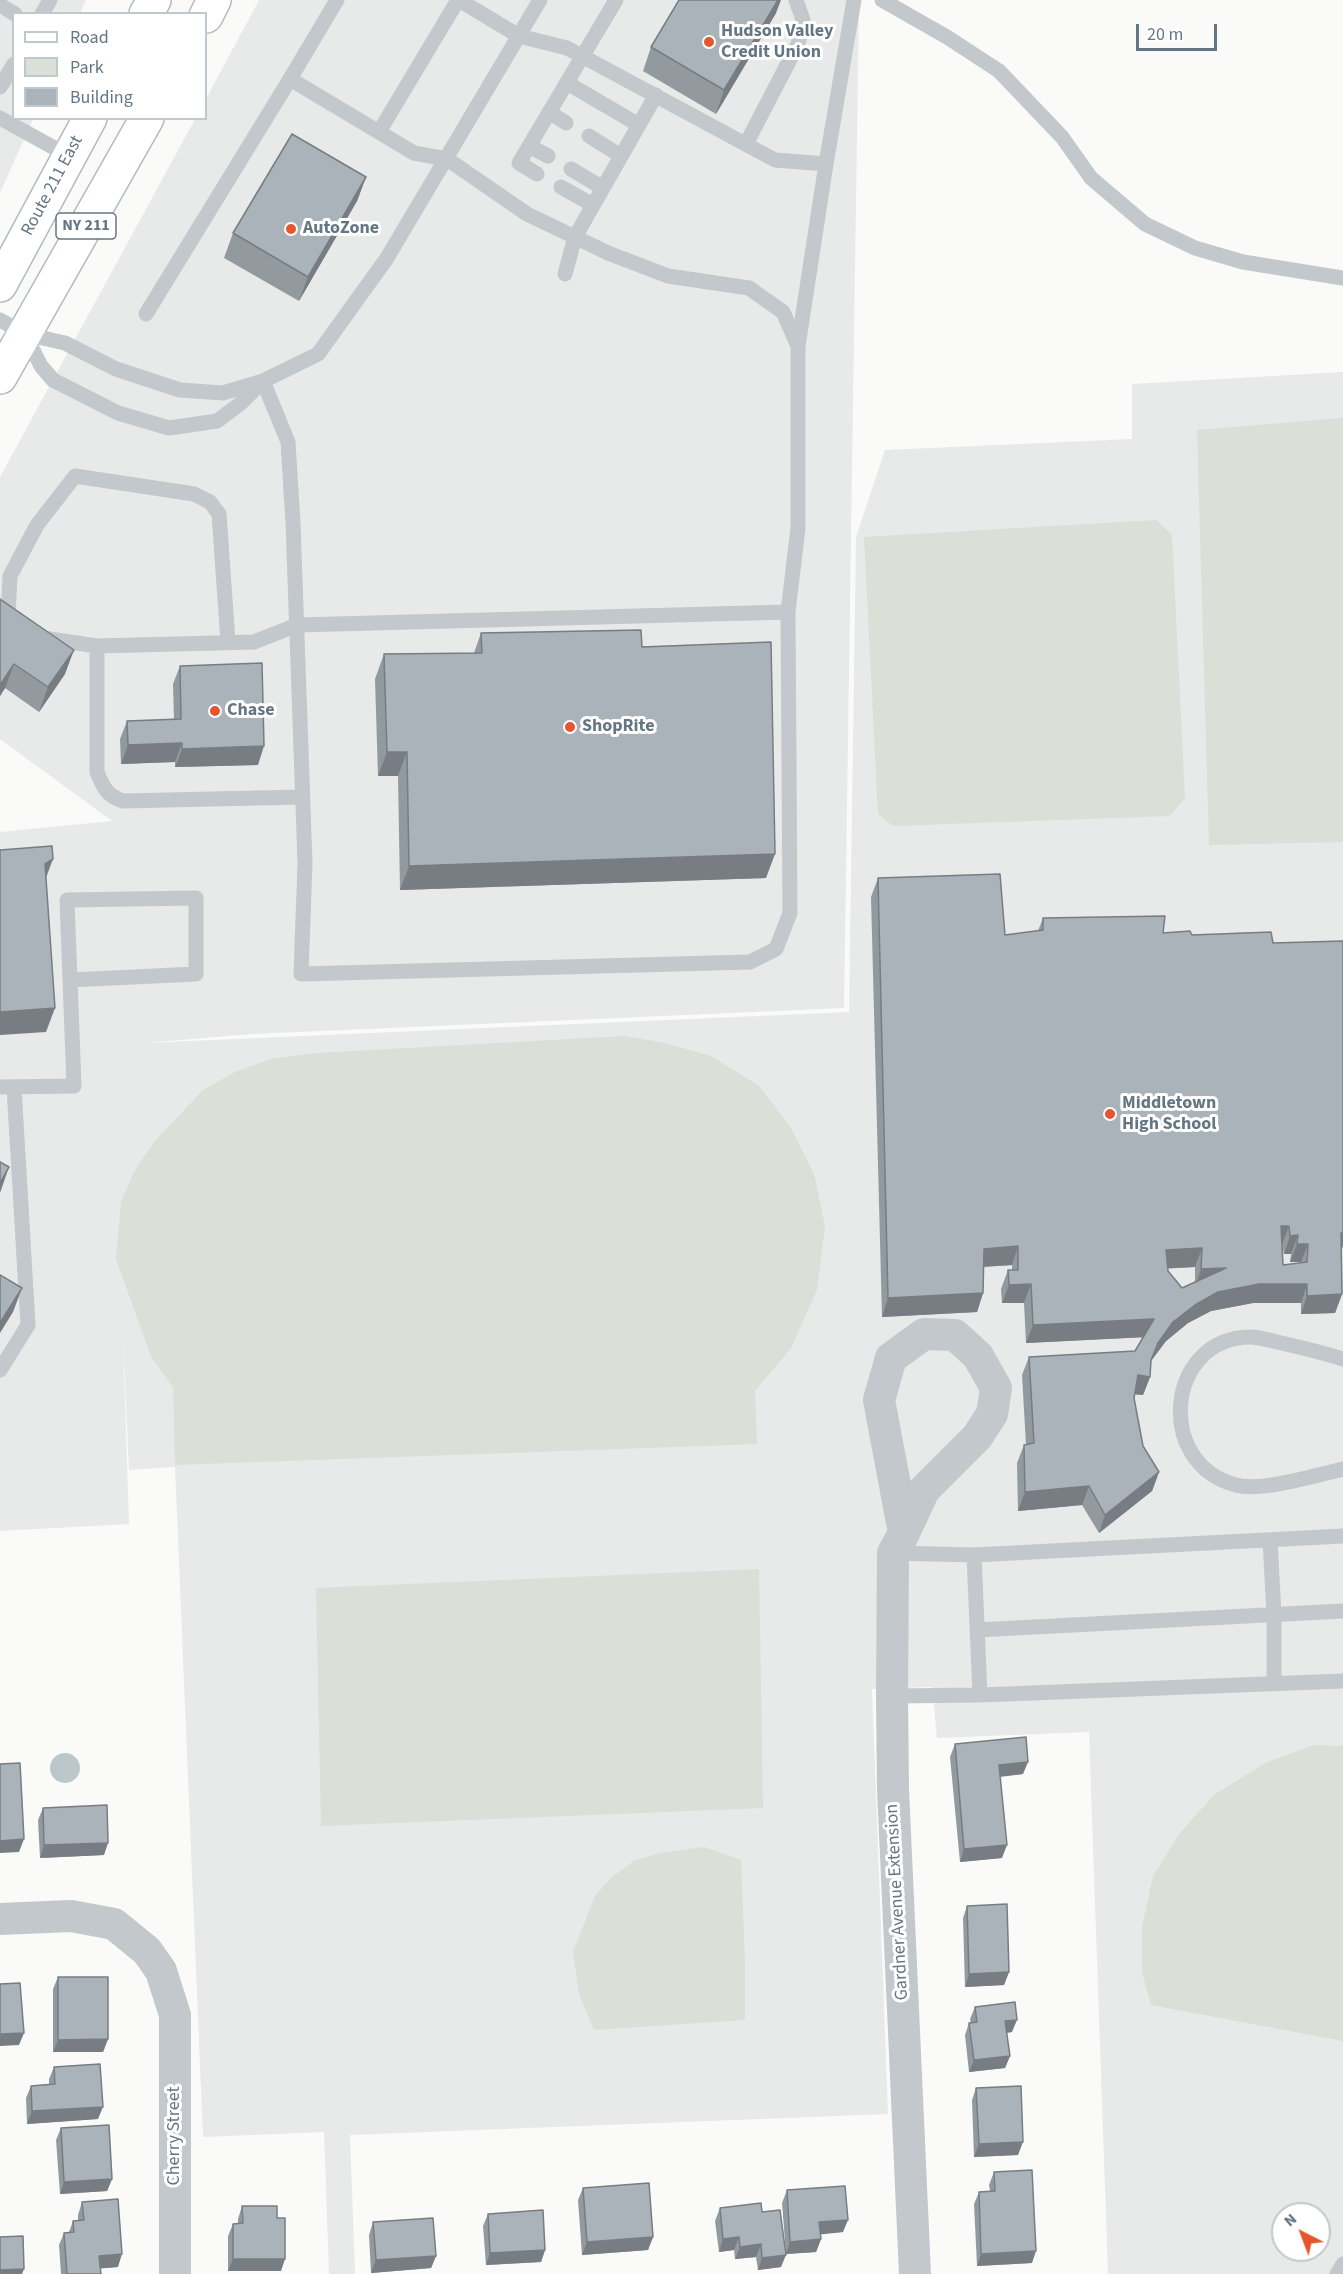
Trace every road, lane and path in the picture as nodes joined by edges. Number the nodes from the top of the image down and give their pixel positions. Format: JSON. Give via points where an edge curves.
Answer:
{"nodes":[{"id":1,"x":214,"y":0,"type":"edge"},
{"id":2,"x":337,"y":0,"type":"edge"},
{"id":3,"x":459,"y":0,"type":"edge"},
{"id":4,"x":540,"y":0,"type":"edge"},
{"id":5,"x":616,"y":0,"type":"edge"},
{"id":6,"x":796,"y":0,"type":"edge"},
{"id":7,"x":854,"y":0,"type":"edge"},
{"id":8,"x":882,"y":0,"type":"edge"},
{"id":9,"x":207,"y":14,"type":"edge"},
{"id":10,"x":519,"y":36,"type":"junction"},
{"id":11,"x":583,"y":56,"type":"junction"},
{"id":12,"x":12,"y":67,"type":"edge"},
{"id":13,"x":290,"y":79,"type":"junction"},
{"id":14,"x":567,"y":83,"type":"junction"},
{"id":15,"x":0,"y":87,"type":"edge"},
{"id":16,"x":656,"y":95,"type":"junction"},
{"id":17,"x":549,"y":112,"type":"junction"},
{"id":18,"x":0,"y":118,"type":"edge"},
{"id":19,"x":89,"y":120,"type":"edge"},
{"id":20,"x":146,"y":120,"type":"edge"},
{"id":21,"x":566,"y":123,"type":"dead end"},
{"id":22,"x":639,"y":125,"type":"junction"},
{"id":23,"x":378,"y":132,"type":"junction"},
{"id":24,"x":589,"y":136,"type":"dead end"},
{"id":25,"x":746,"y":144,"type":"junction"},
{"id":26,"x":529,"y":146,"type":"junction"},
{"id":27,"x":69,"y":156,"type":"junction"},
{"id":28,"x":548,"y":156,"type":"dead end"},
{"id":29,"x":621,"y":156,"type":"junction"},
{"id":30,"x":447,"y":159,"type":"junction"},
{"id":31,"x":826,"y":164,"type":"junction"},
{"id":32,"x":571,"y":169,"type":"dead end"},
{"id":33,"x":537,"y":174,"type":"dead end"},
{"id":34,"x":561,"y":187,"type":"dead end"},
{"id":35,"x":603,"y":188,"type":"junction"},
{"id":36,"x":593,"y":205,"type":"junction"},
{"id":37,"x":575,"y":237,"type":"junction"},
{"id":38,"x":566,"y":274,"type":"dead end"},
{"id":39,"x":1343,"y":278,"type":"edge"},
{"id":40,"x":0,"y":285,"type":"edge"},
{"id":41,"x":146,"y":314,"type":"dead end"},
{"id":42,"x":12,"y":327,"type":"edge"},
{"id":43,"x":798,"y":346,"type":"junction"},
{"id":44,"x":0,"y":377,"type":"edge"},
{"id":45,"x":263,"y":381,"type":"junction"},
{"id":46,"x":788,"y":612,"type":"junction"},
{"id":47,"x":297,"y":625,"type":"junction"},
{"id":48,"x":228,"y":642,"type":"junction"},
{"id":49,"x":97,"y":646,"type":"junction"},
{"id":50,"x":302,"y":797,"type":"junction"},
{"id":51,"x":70,"y":980,"type":"junction"},
{"id":52,"x":7,"y":1087,"type":"edge"},
{"id":53,"x":1343,"y":1359,"type":"edge"},
{"id":54,"x":0,"y":1370,"type":"edge"},
{"id":55,"x":1343,"y":1469,"type":"edge"},
{"id":56,"x":1343,"y":1536,"type":"edge"},
{"id":57,"x":1270,"y":1540,"type":"junction"},
{"id":58,"x":898,"y":1543,"type":"junction"},
{"id":59,"x":974,"y":1555,"type":"junction"},
{"id":60,"x":1343,"y":1611,"type":"edge"},
{"id":61,"x":1274,"y":1614,"type":"junction"},
{"id":62,"x":977,"y":1630,"type":"junction"},
{"id":63,"x":1343,"y":1681,"type":"edge"},
{"id":64,"x":1274,"y":1683,"type":"junction"},
{"id":65,"x":980,"y":1695,"type":"junction"},
{"id":66,"x":892,"y":1696,"type":"junction"},
{"id":67,"x":0,"y":1919,"type":"edge"},
{"id":68,"x":1343,"y":2264,"type":"edge"},
{"id":69,"x":175,"y":2274,"type":"edge"},
{"id":70,"x":915,"y":2274,"type":"edge"},
{"id":71,"x":1337,"y":2274,"type":"edge"}],
"edges":[{"from":1,"to":9,"type":"main road"},
{"from":2,"to":13,"type":"lane"},
{"from":3,"to":10,"type":"lane"},
{"from":3,"to":23,"type":"lane"},
{"from":4,"to":10,"type":"lane"},
{"from":5,"to":11,"type":"lane"},
{"from":6,"to":25,"type":"lane","via":[[803,20],[798,44]]},
{"from":7,"to":31,"type":"lane"},
{"from":8,"to":39,"type":"lane","via":[[999,71],[1062,138],[1091,178],[1145,224],[1195,248],[1243,262]]},
{"from":10,"to":11,"type":"lane"},
{"from":10,"to":30,"type":"lane"},
{"from":11,"to":14,"type":"lane"},
{"from":11,"to":16,"type":"lane"},
{"from":12,"to":15,"type":"lane"},
{"from":13,"to":23,"type":"lane"},
{"from":13,"to":41,"type":"lane"},
{"from":14,"to":17,"type":"lane"},
{"from":14,"to":22,"type":"lane"},
{"from":16,"to":22,"type":"lane"},
{"from":16,"to":25,"type":"lane"},
{"from":17,"to":21,"type":"lane"},
{"from":17,"to":26,"type":"lane"},
{"from":18,"to":27,"type":"lane"},
{"from":19,"to":27,"type":"main road","name":"Route 211 East","number":"NY 211"},
{"from":20,"to":42,"type":"main road","number":"NY 211"},
{"from":22,"to":29,"type":"lane"},
{"from":23,"to":30,"type":"lane","via":[[414,153]]},
{"from":24,"to":29,"type":"lane"},
{"from":25,"to":31,"type":"lane","via":[[775,160]]},
{"from":26,"to":28,"type":"lane"},
{"from":26,"to":33,"type":"lane","via":[[519,163]]},
{"from":27,"to":40,"type":"main road","name":"Route 211 East","number":"NY 211"},
{"from":29,"to":35,"type":"lane"},
{"from":30,"to":37,"type":"lane","via":[[527,214]]},
{"from":30,"to":45,"type":"lane","via":[[387,258],[318,354]]},
{"from":31,"to":43,"type":"lane"},
{"from":32,"to":35,"type":"lane"},
{"from":34,"to":36,"type":"lane"},
{"from":35,"to":36,"type":"lane"},
{"from":36,"to":37,"type":"lane"},
{"from":37,"to":38,"type":"lane"},
{"from":37,"to":43,"type":"lane","via":[[668,276],[749,288],[783,312]]},
{"from":42,"to":44,"type":"main road","number":"NY 211"},
{"from":42,"to":45,"type":"lane","via":[[65,343],[116,369],[180,390],[223,393]]},
{"from":42,"to":45,"type":"lane","via":[[53,380],[118,413],[169,428],[217,421]]},
{"from":43,"to":46,"type":"lane","via":[[798,528]]},
{"from":45,"to":47,"type":"lane","via":[[288,442]]},
{"from":46,"to":47,"type":"lane"},
{"from":46,"to":50,"type":"lane","via":[[790,913],[776,949],[750,962],[301,974],[305,863]]},
{"from":47,"to":48,"type":"lane","via":[[255,642]]},
{"from":47,"to":50,"type":"lane"},
{"from":48,"to":49,"type":"lane"},
{"from":48,"to":49,"type":"lane","via":[[219,514],[210,502],[194,494],[75,476],[37,525],[10,576],[8,616],[25,636]]},
{"from":49,"to":50,"type":"lane","via":[[98,772],[104,789],[114,798],[123,801]]},
{"from":51,"to":51,"type":"lane","via":[[67,900],[196,898],[196,974]]},
{"from":51,"to":52,"type":"lane","via":[[74,1086]]},
{"from":52,"to":54,"type":"lane","via":[[28,1325]]},
{"from":53,"to":55,"type":"lane","via":[[1251,1337],[1235,1339],[1206,1354],[1195,1366],[1186,1380],[1179,1411],[1180,1428],[1194,1459],[1221,1480],[1237,1486],[1254,1488]]},
{"from":56,"to":57,"type":"lane"},
{"from":57,"to":59,"type":"lane"},
{"from":57,"to":61,"type":"lane"},
{"from":58,"to":58,"type":"street","name":"Gardner Avenue Extension","via":[[924,1490],[977,1437],[992,1414],[996,1388],[978,1356],[955,1335],[924,1334],[891,1358],[879,1400],[894,1487]]},
{"from":58,"to":59,"type":"lane"},
{"from":58,"to":66,"type":"street","name":"Gardner Avenue Extension"},
{"from":59,"to":62,"type":"lane"},
{"from":60,"to":61,"type":"lane"},
{"from":61,"to":62,"type":"lane"},
{"from":61,"to":64,"type":"lane"},
{"from":62,"to":65,"type":"lane"},
{"from":63,"to":64,"type":"lane"},
{"from":64,"to":65,"type":"lane"},
{"from":65,"to":66,"type":"lane"},
{"from":66,"to":70,"type":"street","name":"Gardner Avenue Extension"},
{"from":67,"to":69,"type":"street","name":"Cherry Street","via":[[71,1916],[114,1924],[147,1951],[161,1971],[175,2015]]},
{"from":68,"to":71,"type":"lane"}]}
